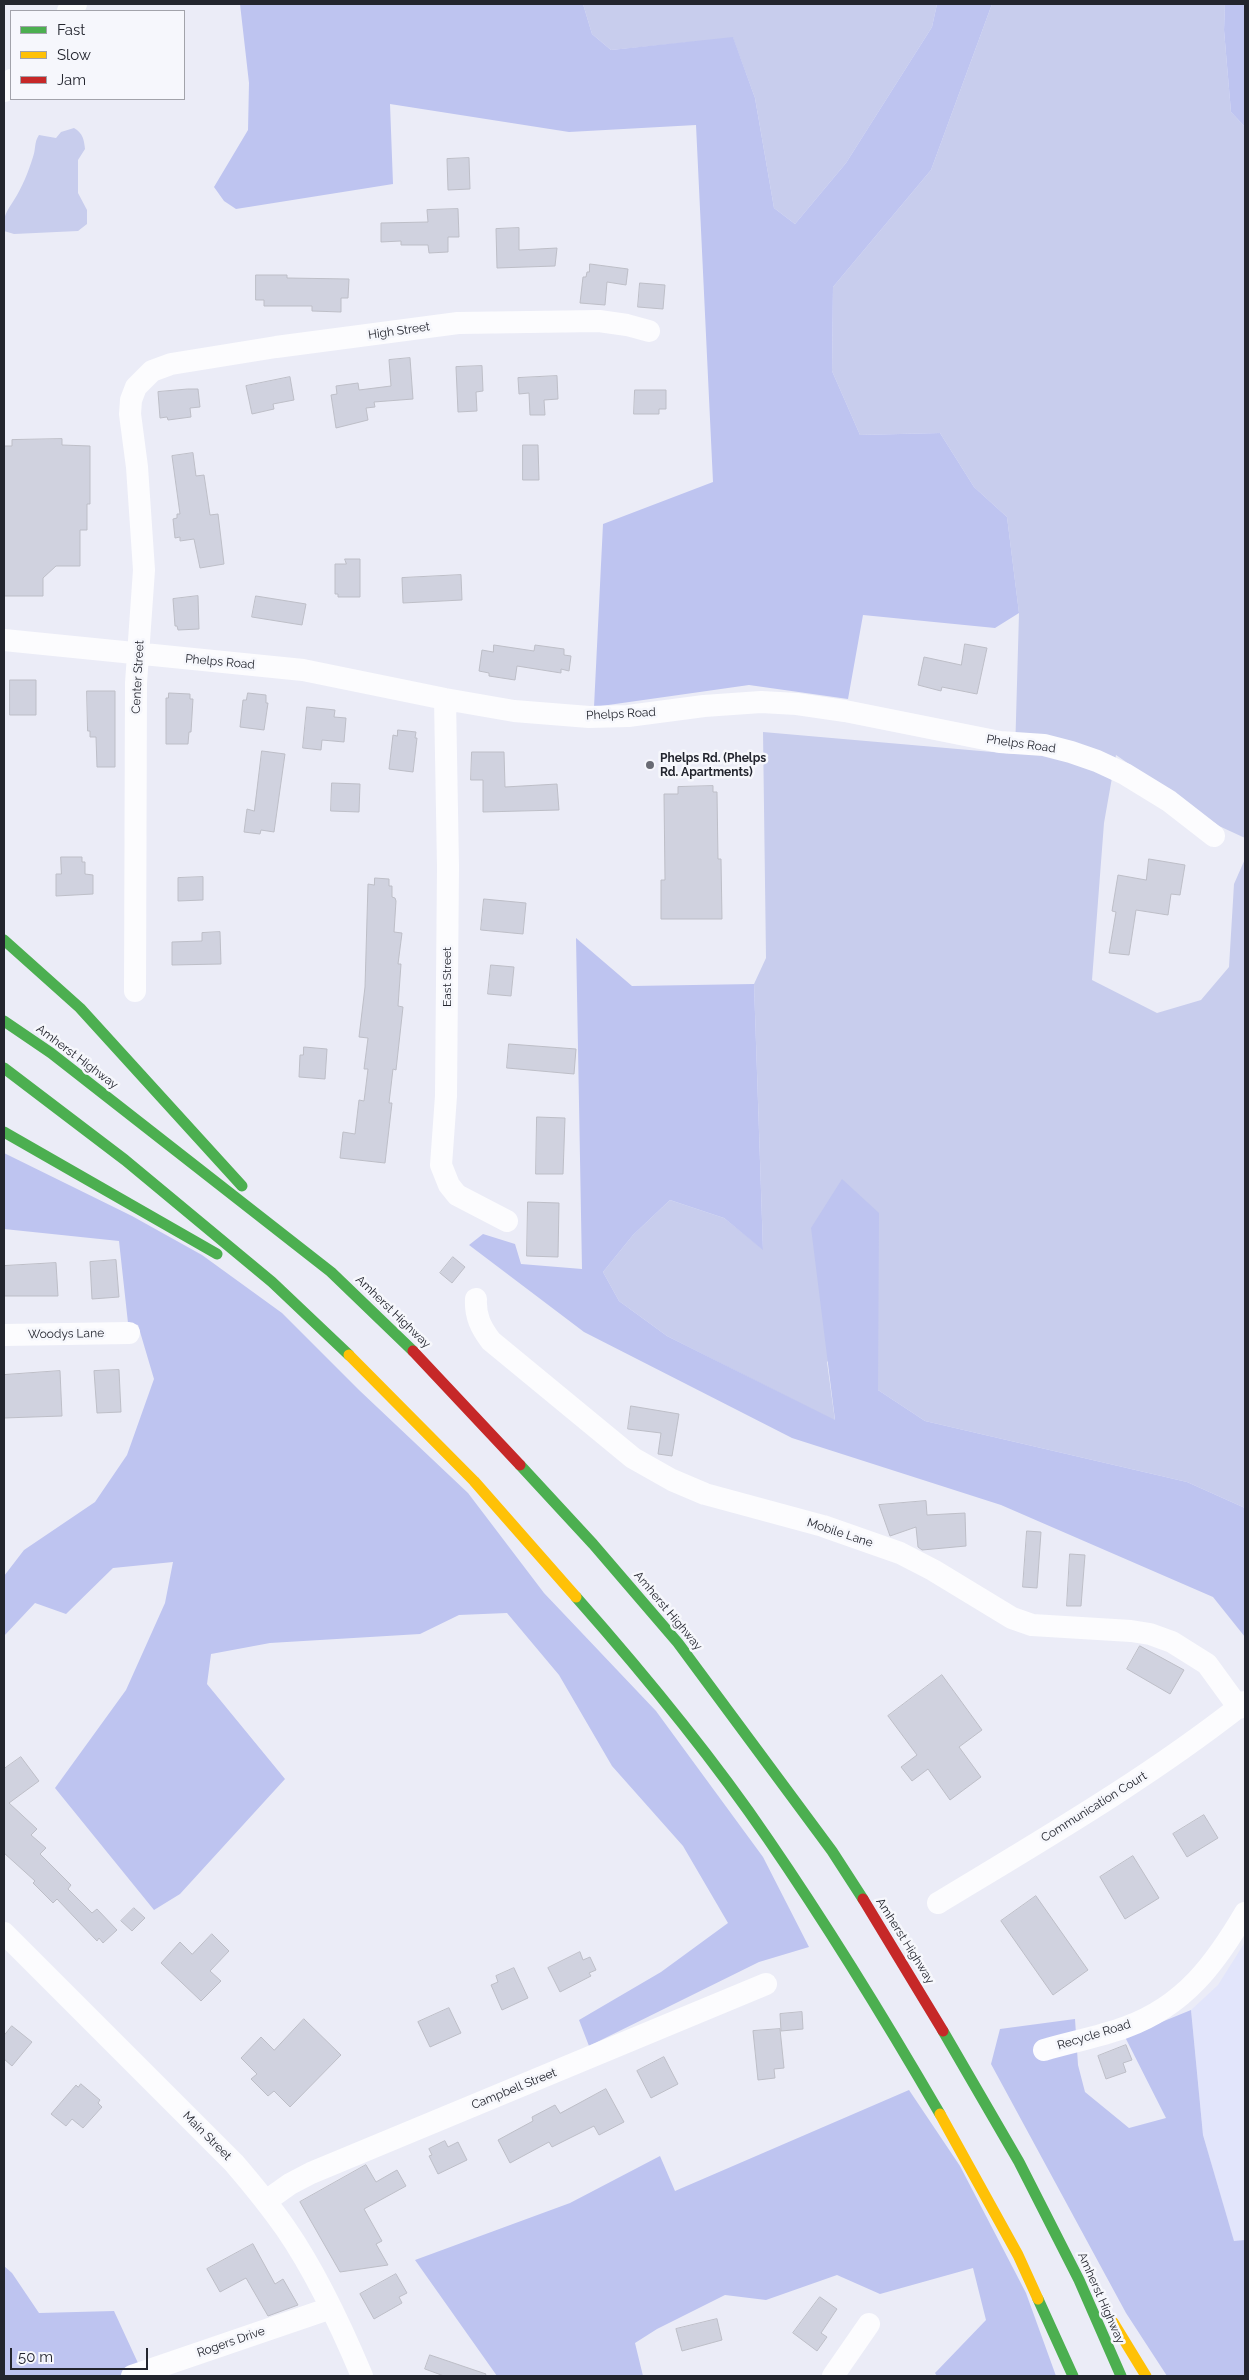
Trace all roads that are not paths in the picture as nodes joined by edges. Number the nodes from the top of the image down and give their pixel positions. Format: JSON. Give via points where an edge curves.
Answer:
{"nodes":[{"id":1,"x":649,"y":331,"type":"dead end"},
{"id":2,"x":152,"y":371,"type":"joint"},
{"id":3,"x":4,"y":640,"type":"edge"},
{"id":4,"x":138,"y":654,"type":"junction"},
{"id":5,"x":445,"y":699,"type":"junction"},
{"id":6,"x":1214,"y":836,"type":"dead end"},
{"id":7,"x":4,"y":940,"type":"edge"},
{"id":8,"x":135,"y":991,"type":"dead end"},
{"id":9,"x":4,"y":1021,"type":"edge"},
{"id":10,"x":4,"y":1068,"type":"edge"},
{"id":11,"x":4,"y":1132,"type":"edge"},
{"id":12,"x":506,"y":1220,"type":"dead end"},
{"id":13,"x":331,"y":1272,"type":"junction"},
{"id":14,"x":476,"y":1299,"type":"dead end"},
{"id":15,"x":129,"y":1333,"type":"dead end"},
{"id":16,"x":325,"y":1333,"type":"junction"},
{"id":17,"x":4,"y":1335,"type":"edge"},
{"id":18,"x":1242,"y":1705,"type":"edge"},
{"id":19,"x":938,"y":1903,"type":"dead end"},
{"id":20,"x":1245,"y":1913,"type":"edge"},
{"id":21,"x":4,"y":1933,"type":"edge"},
{"id":22,"x":766,"y":1984,"type":"dead end"},
{"id":23,"x":1044,"y":2050,"type":"dead end"},
{"id":24,"x":975,"y":2084,"type":"junction"},
{"id":25,"x":266,"y":2201,"type":"junction"},
{"id":26,"x":1098,"y":2293,"type":"dead end"},
{"id":27,"x":331,"y":2308,"type":"junction"},
{"id":28,"x":1107,"y":2310,"type":"dead end"},
{"id":29,"x":869,"y":2324,"type":"dead end"},
{"id":30,"x":132,"y":2376,"type":"edge"},
{"id":31,"x":362,"y":2376,"type":"edge"},
{"id":32,"x":833,"y":2376,"type":"edge"},
{"id":33,"x":1072,"y":2376,"type":"edge"},
{"id":34,"x":1121,"y":2376,"type":"edge"},
{"id":35,"x":1146,"y":2376,"type":"edge"}],
"edges":[{"from":1,"to":2,"type":"street","name":"High Street","via":[[599,322],[458,323],[171,364]]},
{"from":2,"to":4,"type":"street","name":"Center Street","via":[[136,387],[130,414],[144,570]]},
{"from":3,"to":4,"type":"street","name":"Phelps Road"},
{"from":4,"to":5,"type":"street","name":"Phelps Road","via":[[303,670]]},
{"from":4,"to":8,"type":"street","name":"Center Street"},
{"from":5,"to":6,"type":"street","name":"Phelps Road","via":[[514,711],[589,717],[628,716],[743,703],[797,704],[845,710],[1000,742],[1044,745],[1097,761],[1125,774],[1169,801]]},
{"from":5,"to":12,"type":"street","name":"East Street","via":[[448,867],[446,1086],[441,1165],[457,1195]]},
{"from":7,"to":13,"type":"highway","via":[[80,1008],[237,1181]]},
{"from":9,"to":13,"type":"highway","name":"Amherst Highway","via":[[58,1059]]},
{"from":10,"to":16,"type":"highway","via":[[209,1229],[272,1282]]},
{"from":11,"to":16,"type":"highway","via":[[207,1247]]},
{"from":13,"to":24,"type":"highway","name":"Amherst Highway","via":[[414,1350],[593,1544],[678,1643],[832,1851]]},
{"from":14,"to":18,"type":"street","name":"Mobile Lane","via":[[478,1319],[491,1341],[634,1458],[672,1480],[706,1494],[823,1526],[900,1553],[1012,1618],[1032,1625],[1131,1631],[1172,1642],[1207,1664]]},
{"from":15,"to":17,"type":"street","name":"Woodys Lane"},
{"from":16,"to":33,"type":"highway","via":[[376,1380],[474,1481],[625,1652],[732,1788],[819,1916],[958,2144],[1018,2255]]},
{"from":18,"to":19,"type":"street","name":"Communication Court","via":[[1155,1768]]},
{"from":20,"to":23,"type":"street","name":"Recycle Road","via":[[1223,1951],[1183,1995],[1126,2027]]},
{"from":21,"to":25,"type":"street","name":"Main Street","via":[[234,2163]]},
{"from":22,"to":25,"type":"street","name":"Campbell Street","via":[[311,2173]]},
{"from":24,"to":26,"type":"highway","via":[[1022,2153]]},
{"from":24,"to":34,"type":"highway","name":"Amherst Highway","via":[[1079,2280]]},
{"from":25,"to":27,"type":"street","name":"Main Street"},
{"from":27,"to":30,"type":"street","name":"Rogers Drive"},
{"from":27,"to":31,"type":"street","name":"Main Street"},
{"from":28,"to":35,"type":"highway"},
{"from":29,"to":32,"type":"street"}]}
